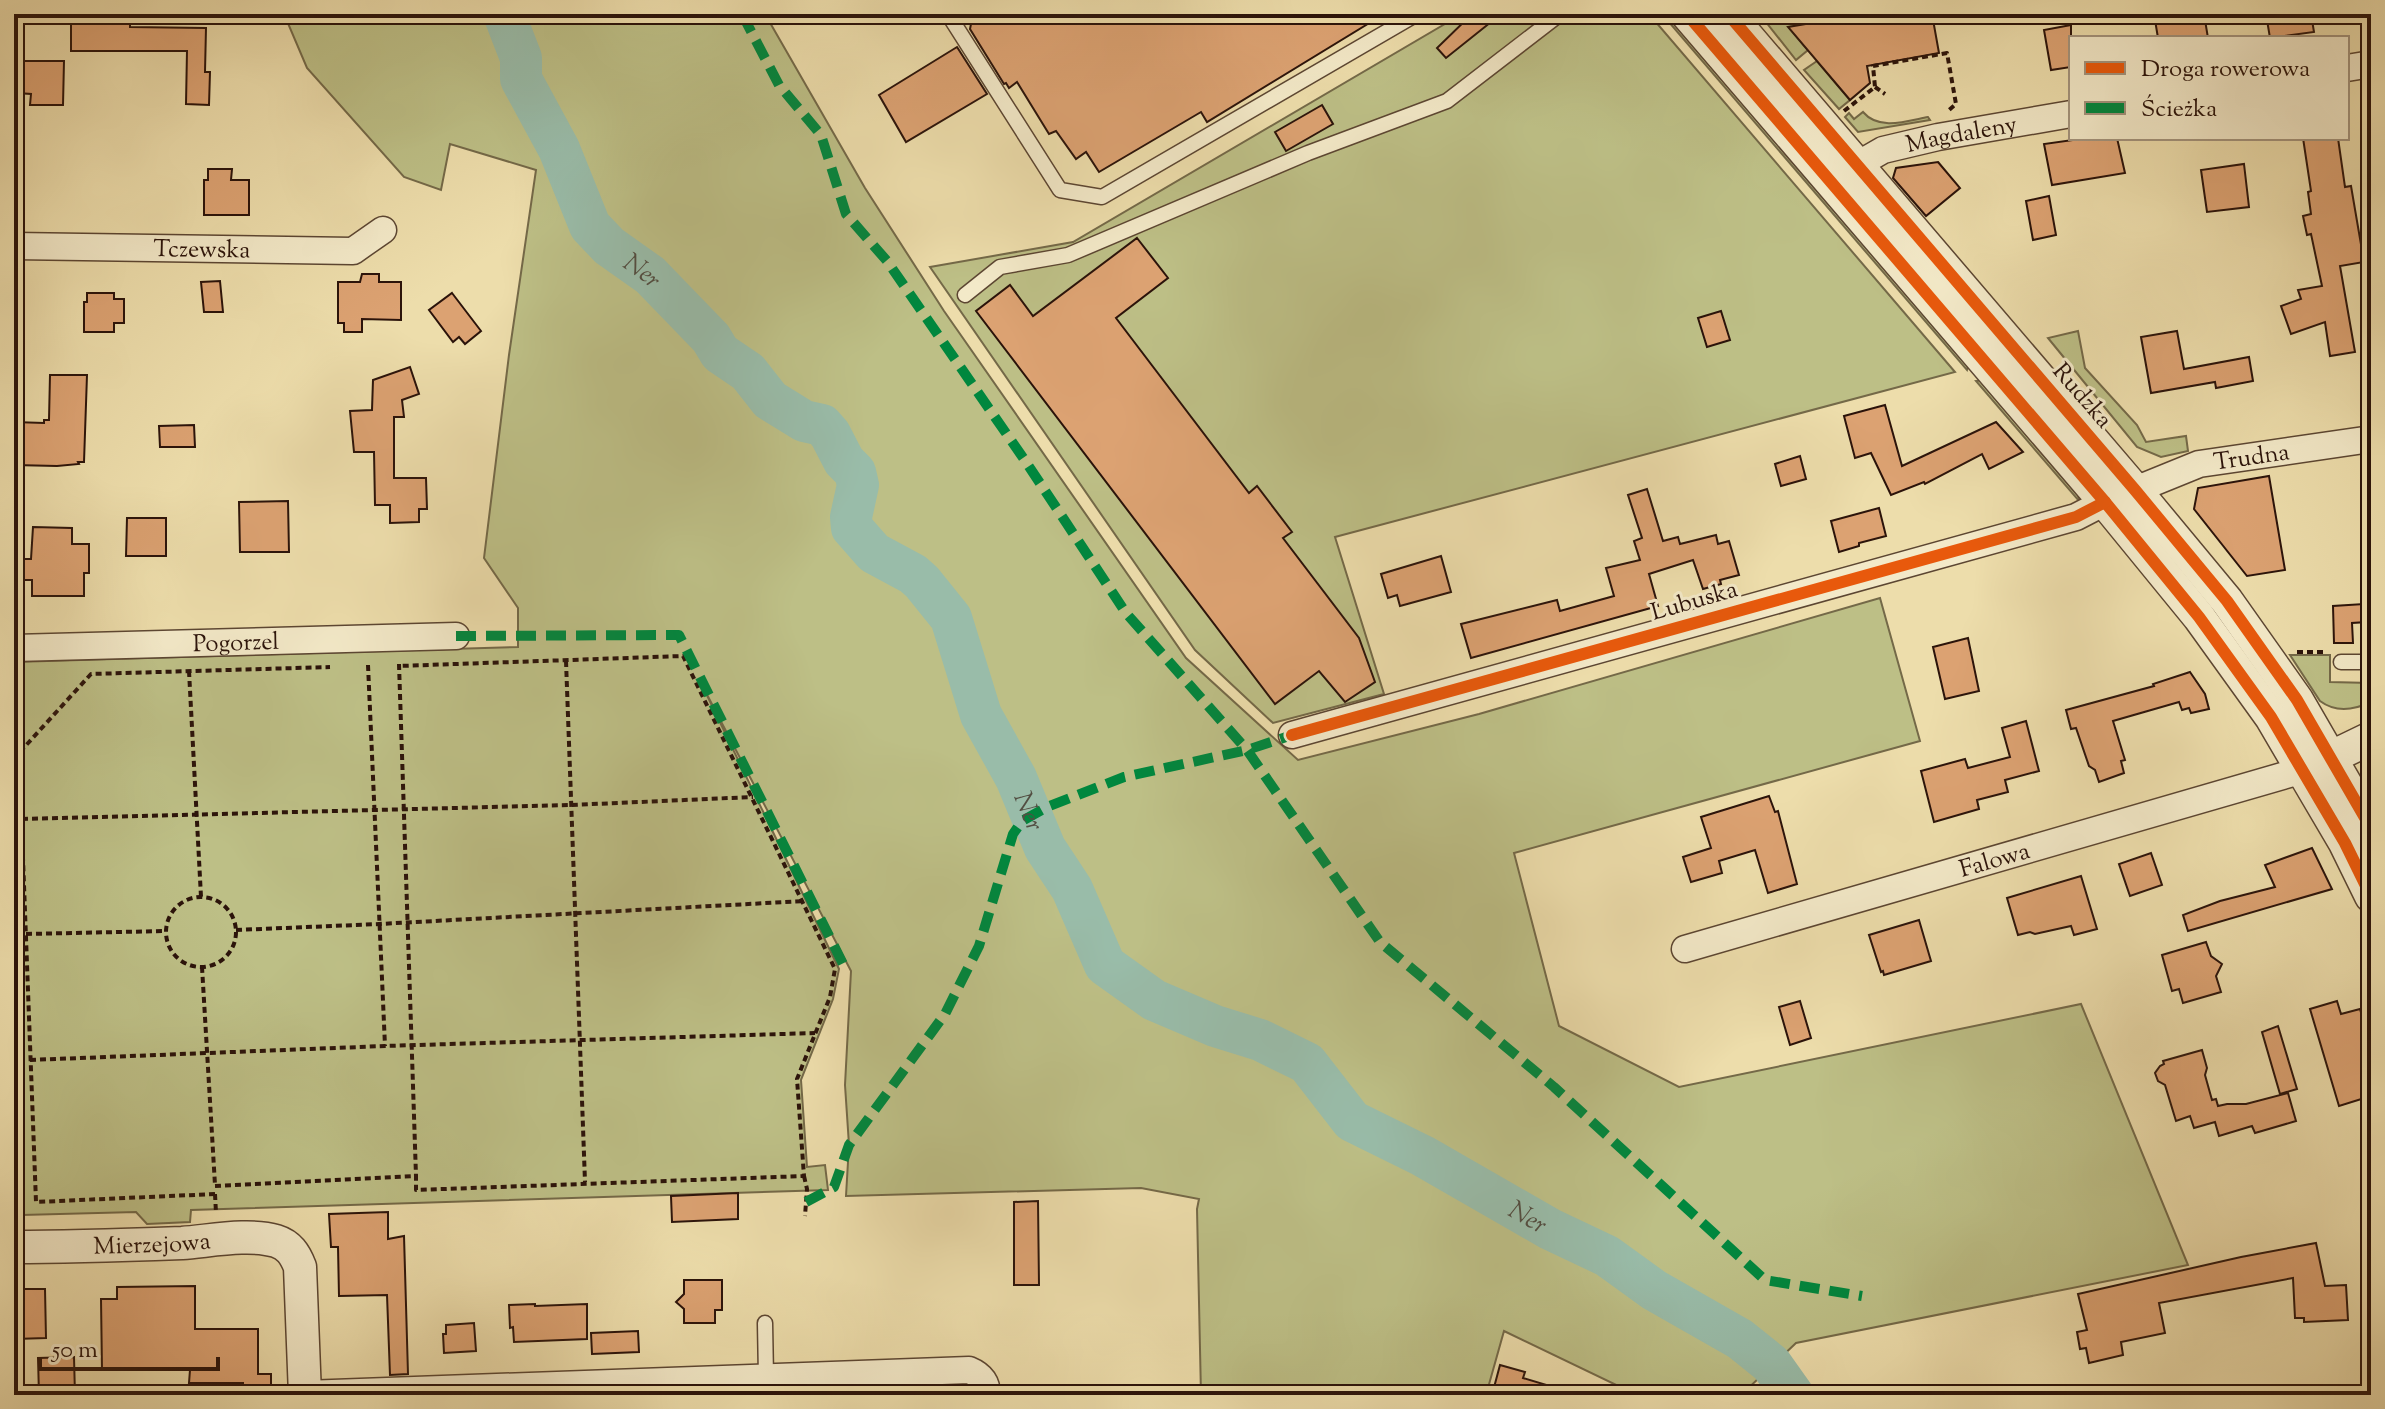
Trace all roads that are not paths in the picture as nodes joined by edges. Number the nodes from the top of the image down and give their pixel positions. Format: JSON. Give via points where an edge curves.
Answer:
{"nodes":[{"id":1,"x":948,"y":14,"type":"edge"},
{"id":2,"x":1417,"y":14,"type":"edge"},
{"id":3,"x":1560,"y":14,"type":"edge"},
{"id":4,"x":1687,"y":14,"type":"edge"},
{"id":5,"x":1728,"y":14,"type":"edge"},
{"id":6,"x":2371,"y":64,"type":"edge"},
{"id":7,"x":2349,"y":68,"type":"edge"},
{"id":8,"x":2069,"y":114,"type":"edge"},
{"id":9,"x":1857,"y":165,"type":"junction"},
{"id":10,"x":383,"y":230,"type":"dead end"},
{"id":11,"x":14,"y":246,"type":"edge"},
{"id":12,"x":965,"y":295,"type":"dead end"},
{"id":13,"x":2371,"y":439,"type":"edge"},
{"id":14,"x":2135,"y":490,"type":"junction"},
{"id":15,"x":2105,"y":502,"type":"junction"},
{"id":16,"x":456,"y":636,"type":"dead end"},
{"id":17,"x":14,"y":648,"type":"edge"},
{"id":18,"x":2341,"y":662,"type":"dead end"},
{"id":19,"x":2371,"y":662,"type":"edge"},
{"id":20,"x":1292,"y":735,"type":"dead end"},
{"id":21,"x":2371,"y":738,"type":"edge"},
{"id":22,"x":2318,"y":764,"type":"junction"},
{"id":23,"x":2371,"y":828,"type":"edge"},
{"id":24,"x":2371,"y":896,"type":"edge"},
{"id":25,"x":1685,"y":949,"type":"dead end"},
{"id":26,"x":14,"y":1247,"type":"edge"},
{"id":27,"x":765,"y":1323,"type":"dead end"},
{"id":28,"x":766,"y":1377,"type":"junction"},
{"id":29,"x":650,"y":1388,"type":"edge"},
{"id":30,"x":305,"y":1394,"type":"edge"},
{"id":31,"x":987,"y":1395,"type":"edge"}],
"edges":[{"from":1,"to":2,"type":"lane","via":[[1060,190],[1102,197]]},
{"from":3,"to":12,"type":"lane","via":[[1447,101],[1308,153],[1068,255],[1000,267]]},
{"from":4,"to":15,"type":"street","name":"Rudzka"},
{"from":5,"to":9,"type":"street","name":"Rudzka"},
{"from":6,"to":7,"type":"street"},
{"from":8,"to":9,"type":"street","name":"Magdaleny","via":[[1883,150]]},
{"from":9,"to":14,"type":"street","name":"Rudzka"},
{"from":10,"to":11,"type":"street","name":"Tczewska","via":[[353,251]]},
{"from":13,"to":14,"type":"street","name":"Trudna","via":[[2199,464]]},
{"from":14,"to":22,"type":"street","name":"Rudzka","via":[[2227,601],[2297,700]]},
{"from":15,"to":20,"type":"street","name":"Lubuska","via":[[2076,517]]},
{"from":15,"to":22,"type":"street","name":"Rudzka","via":[[2271,717]]},
{"from":16,"to":17,"type":"street","name":"Pogorzel"},
{"from":18,"to":19,"type":"lane"},
{"from":21,"to":22,"type":"street"},
{"from":22,"to":23,"type":"street","name":"Rudzka"},
{"from":22,"to":24,"type":"street","name":"Rudzka","via":[[2345,843]]},
{"from":22,"to":25,"type":"street","name":"Falowa"},
{"from":26,"to":30,"type":"street","name":"Mierzejowa","via":[[280,1242],[296,1256],[301,1279]]},
{"from":27,"to":28,"type":"lane"},
{"from":28,"to":29,"type":"street"},
{"from":28,"to":31,"type":"street","via":[[969,1370],[983,1380]]},
{"from":29,"to":30,"type":"street"}]}
